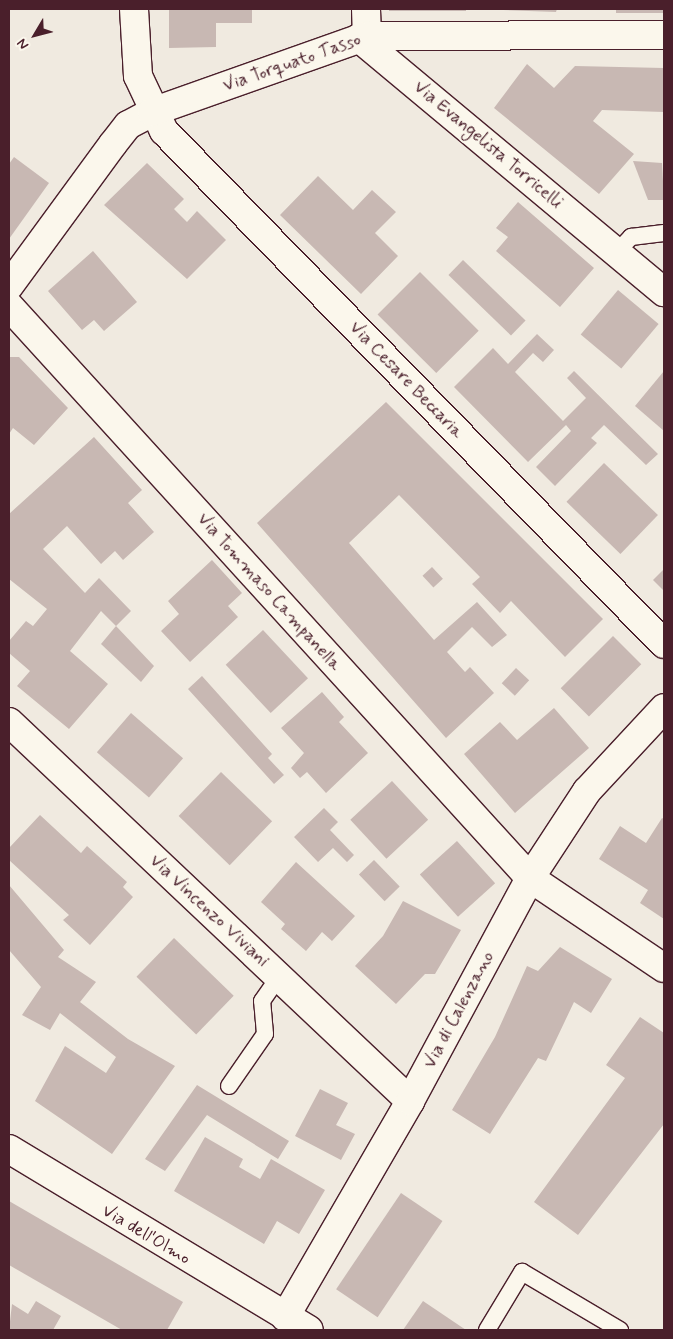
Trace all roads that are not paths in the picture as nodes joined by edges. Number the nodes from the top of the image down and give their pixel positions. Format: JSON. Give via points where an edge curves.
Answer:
{"nodes":[{"id":1,"x":134,"y":9,"type":"edge"},
{"id":2,"x":366,"y":9,"type":"edge"},
{"id":3,"x":590,"y":21,"type":"edge"},
{"id":4,"x":664,"y":35,"type":"edge"},
{"id":5,"x":363,"y":37,"type":"junction"},
{"id":6,"x":152,"y":112,"type":"junction"},
{"id":7,"x":664,"y":233,"type":"edge"},
{"id":8,"x":617,"y":252,"type":"junction"},
{"id":9,"x":9,"y":286,"type":"edge"},
{"id":10,"x":664,"y":292,"type":"edge"},
{"id":11,"x":9,"y":306,"type":"edge"},
{"id":12,"x":664,"y":644,"type":"edge"},
{"id":13,"x":664,"y":708,"type":"edge"},
{"id":14,"x":9,"y":722,"type":"edge"},
{"id":15,"x":530,"y":878,"type":"junction"},
{"id":16,"x":664,"y":968,"type":"edge"},
{"id":17,"x":279,"y":978,"type":"junction"},
{"id":18,"x":230,"y":1086,"type":"dead end"},
{"id":19,"x":410,"y":1101,"type":"junction"},
{"id":20,"x":9,"y":1149,"type":"edge"},
{"id":21,"x":282,"y":1324,"type":"edge"},
{"id":22,"x":309,"y":1330,"type":"edge"},
{"id":23,"x":488,"y":1330,"type":"edge"},
{"id":24,"x":620,"y":1330,"type":"edge"}],
"edges":[{"from":1,"to":6,"type":"street","name":"Via Cesare Beccaria","via":[[134,62]]},
{"from":2,"to":5,"type":"street"},
{"from":3,"to":4,"type":"street","name":"Via Torquato Tasso"},
{"from":3,"to":5,"type":"street","name":"Via Torquato Tasso"},
{"from":5,"to":6,"type":"street","name":"Via Torquato Tasso"},
{"from":5,"to":8,"type":"street","name":"Via Evangelista Torricelli"},
{"from":6,"to":9,"type":"street","name":"Via Torquato Tasso","via":[[128,126],[118,138]]},
{"from":6,"to":12,"type":"street","name":"Via Cesare Beccaria","via":[[181,151]]},
{"from":7,"to":8,"type":"lane","via":[[631,237]]},
{"from":8,"to":10,"type":"street","name":"Via Evangelista Torricelli"},
{"from":11,"to":15,"type":"street","name":"Via Tommaso Campanella"},
{"from":13,"to":15,"type":"street","name":"Via di Calenzano","via":[[587,791]]},
{"from":14,"to":17,"type":"street","name":"Via Vincenzo Viviani"},
{"from":15,"to":16,"type":"street","name":"Via Tommaso Campanella"},
{"from":15,"to":19,"type":"street","name":"Via di Calenzano"},
{"from":17,"to":18,"type":"lane","via":[[262,1001],[265,1034]]},
{"from":17,"to":19,"type":"street","name":"Via Vincenzo Viviani"},
{"from":19,"to":21,"type":"street","name":"Via di Calenzano"},
{"from":20,"to":21,"type":"street","name":"Via dell'Olmo"},
{"from":21,"to":22,"type":"street","name":"Via dell'Olmo"},
{"from":23,"to":24,"type":"lane","via":[[522,1272]]}]}
